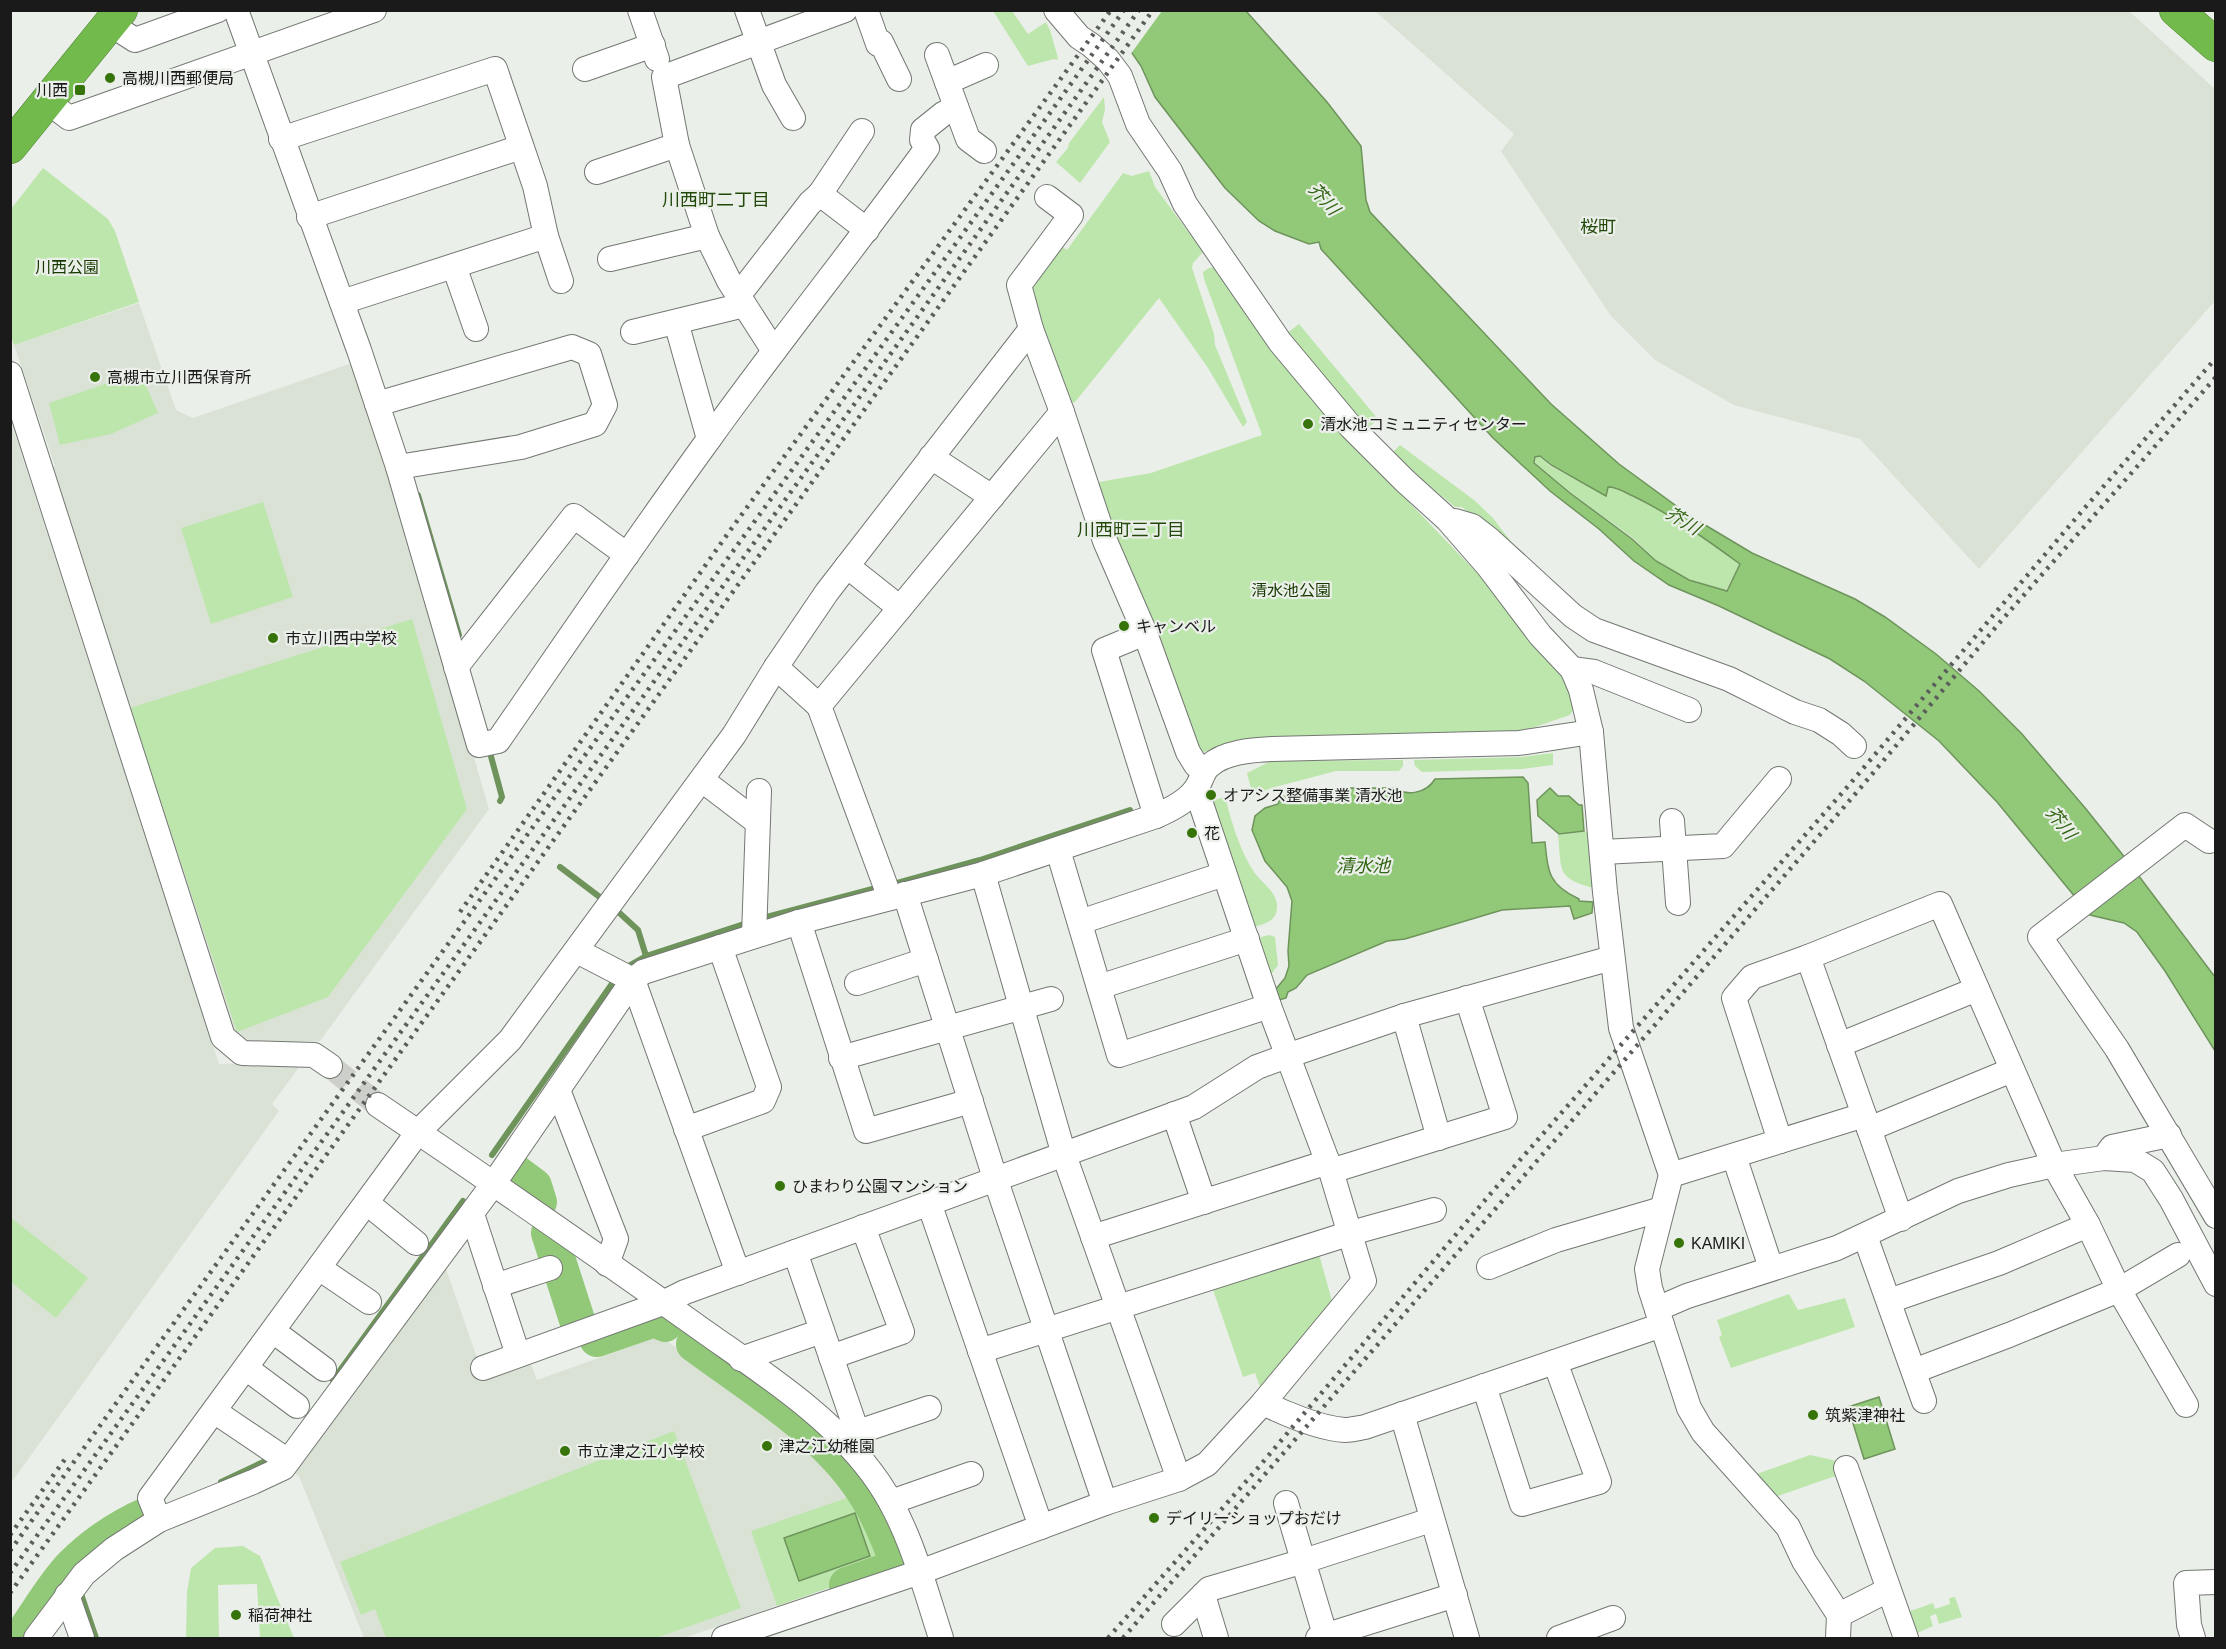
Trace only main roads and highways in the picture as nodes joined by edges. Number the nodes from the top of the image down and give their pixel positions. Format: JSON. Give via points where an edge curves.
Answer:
{"nodes":[{"id":1,"x":2176,"y":10,"type":"edge"},
{"id":2,"x":116,"y":17,"type":"edge"},
{"id":3,"x":2216,"y":45,"type":"edge"},
{"id":4,"x":10,"y":147,"type":"edge"}],
"edges":[{"from":1,"to":3,"type":"highway"},
{"from":2,"to":4,"type":"highway"}]}
